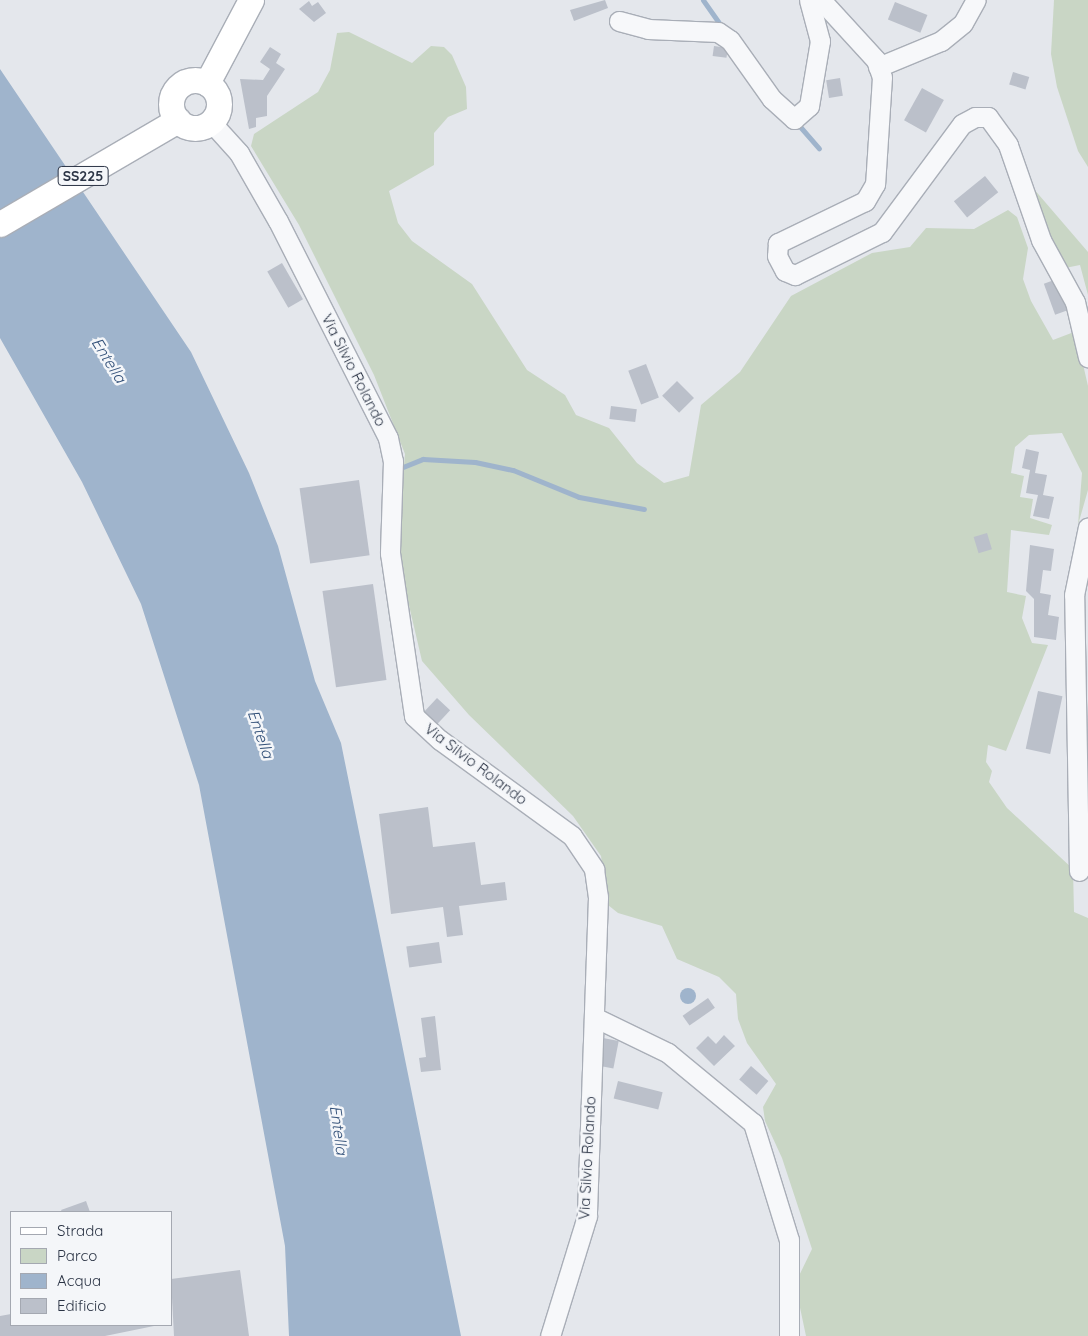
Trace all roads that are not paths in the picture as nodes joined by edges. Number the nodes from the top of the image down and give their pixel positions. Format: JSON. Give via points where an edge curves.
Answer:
{"nodes":[{"id":1,"x":251,"y":0,"type":"edge"},
{"id":2,"x":809,"y":0,"type":"edge"},
{"id":3,"x":821,"y":0,"type":"edge"},
{"id":4,"x":976,"y":0,"type":"edge"},
{"id":5,"x":619,"y":21,"type":"dead end"},
{"id":6,"x":878,"y":67,"type":"junction"},
{"id":7,"x":207,"y":83,"type":"junction"},
{"id":8,"x":211,"y":122,"type":"junction"},
{"id":9,"x":172,"y":124,"type":"junction"},
{"id":10,"x":0,"y":224,"type":"edge"},
{"id":11,"x":1088,"y":357,"type":"edge"},
{"id":12,"x":1088,"y":527,"type":"edge"},
{"id":13,"x":1079,"y":871,"type":"dead end"},
{"id":14,"x":594,"y":1017,"type":"junction"},
{"id":15,"x":621,"y":1027,"type":"junction"},
{"id":16,"x":665,"y":1036,"type":"dead end"},
{"id":17,"x":550,"y":1336,"type":"edge"},
{"id":18,"x":789,"y":1336,"type":"edge"}],
"edges":[{"from":1,"to":7,"type":"main road"},
{"from":2,"to":5,"type":"street","via":[[820,41],[810,106],[794,119],[772,99],[724,35],[648,29]]},
{"from":3,"to":6,"type":"street","via":[[859,39]]},
{"from":4,"to":6,"type":"street","via":[[962,23],[941,41]]},
{"from":6,"to":11,"type":"street","via":[[882,102],[875,184],[866,201],[778,243],[777,256],[786,271],[795,275],[882,232],[962,124],[975,117],[988,118],[1008,145],[1041,240],[1075,302]]},
{"from":7,"to":8,"type":"main road","via":[[219,102]]},
{"from":7,"to":9,"type":"main road","via":[[192,80],[179,86],[171,107]]},
{"from":8,"to":9,"type":"main road","via":[[197,128]]},
{"from":8,"to":14,"type":"street","name":"Via Silvio Rolando","via":[[239,153],[278,221],[388,438],[393,461],[390,553],[414,716],[433,735],[572,836],[594,869],[598,897]]},
{"from":9,"to":10,"type":"main road","number":"SS225"},
{"from":12,"to":13,"type":"street","via":[[1074,595]]},
{"from":14,"to":15,"type":"street"},
{"from":14,"to":17,"type":"street","name":"Via Silvio Rolando","via":[[587,1216]]},
{"from":15,"to":16,"type":"street"},
{"from":15,"to":18,"type":"street","via":[[668,1053],[746,1115],[756,1128],[789,1240]]}]}
